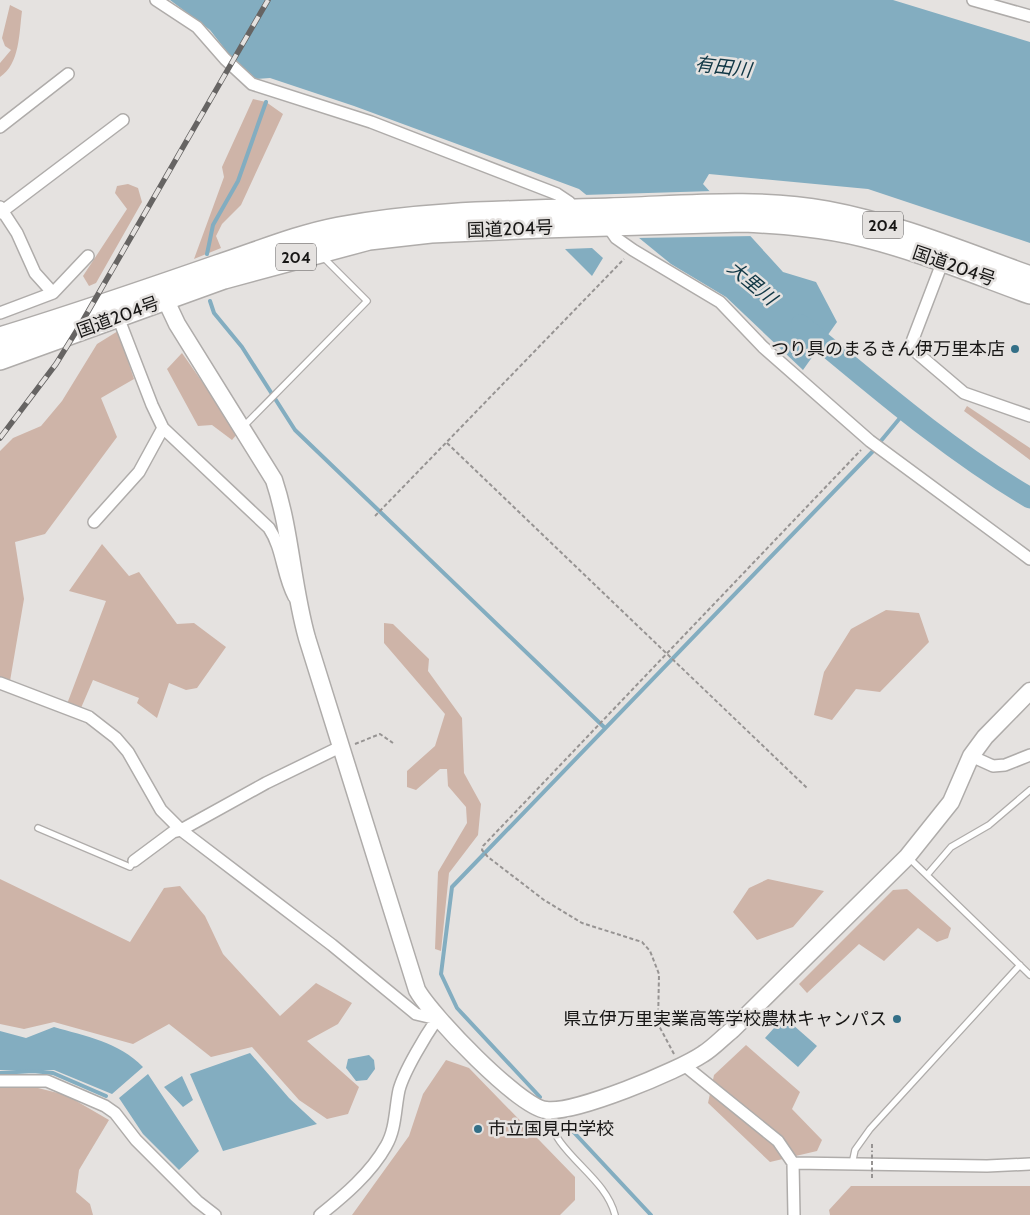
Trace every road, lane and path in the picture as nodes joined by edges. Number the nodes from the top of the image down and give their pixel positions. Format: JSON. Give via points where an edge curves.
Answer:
{"nodes":[{"id":1,"x":156,"y":0,"type":"edge"},
{"id":2,"x":973,"y":0,"type":"edge"},
{"id":3,"x":1030,"y":16,"type":"edge"},
{"id":4,"x":68,"y":74,"type":"dead end"},
{"id":5,"x":123,"y":120,"type":"dead end"},
{"id":6,"x":0,"y":127,"type":"edge"},
{"id":7,"x":1,"y":210,"type":"edge"},
{"id":8,"x":574,"y":211,"type":"junction"},
{"id":9,"x":602,"y":218,"type":"junction"},
{"id":10,"x":633,"y":250,"type":"junction"},
{"id":11,"x":319,"y":251,"type":"junction"},
{"id":12,"x":946,"y":255,"type":"junction"},
{"id":13,"x":88,"y":256,"type":"dead end"},
{"id":14,"x":1030,"y":277,"type":"edge"},
{"id":15,"x":52,"y":293,"type":"junction"},
{"id":16,"x":162,"y":293,"type":"junction"},
{"id":17,"x":1030,"y":293,"type":"edge"},
{"id":18,"x":0,"y":313,"type":"edge"},
{"id":19,"x":118,"y":318,"type":"junction"},
{"id":20,"x":0,"y":338,"type":"edge"},
{"id":21,"x":0,"y":359,"type":"edge"},
{"id":22,"x":1030,"y":416,"type":"edge"},
{"id":23,"x":163,"y":428,"type":"junction"},
{"id":24,"x":242,"y":428,"type":"junction"},
{"id":25,"x":870,"y":441,"type":"junction"},
{"id":26,"x":446,"y":443,"type":"junction"},
{"id":27,"x":375,"y":516,"type":"dead end"},
{"id":28,"x":94,"y":522,"type":"dead end"},
{"id":29,"x":1030,"y":559,"type":"edge"},
{"id":30,"x":298,"y":605,"type":"junction"},
{"id":31,"x":668,"y":655,"type":"junction"},
{"id":32,"x":0,"y":683,"type":"edge"},
{"id":33,"x":1030,"y":690,"type":"edge"},
{"id":34,"x":393,"y":743,"type":"dead end"},
{"id":35,"x":342,"y":746,"type":"junction"},
{"id":36,"x":1030,"y":755,"type":"edge"},
{"id":37,"x":971,"y":756,"type":"junction"},
{"id":38,"x":808,"y":789,"type":"dead end"},
{"id":39,"x":1030,"y":790,"type":"edge"},
{"id":40,"x":38,"y":828,"type":"dead end"},
{"id":41,"x":181,"y":830,"type":"junction"},
{"id":42,"x":907,"y":857,"type":"junction"},
{"id":43,"x":134,"y":861,"type":"joint"},
{"id":44,"x":927,"y":875,"type":"junction"},
{"id":45,"x":1020,"y":965,"type":"junction"},
{"id":46,"x":1030,"y":974,"type":"edge"},
{"id":47,"x":437,"y":1018,"type":"junction"},
{"id":48,"x":684,"y":1065,"type":"junction"},
{"id":49,"x":0,"y":1081,"type":"edge"},
{"id":50,"x":546,"y":1110,"type":"junction"},
{"id":51,"x":872,"y":1151,"type":"dead end"},
{"id":52,"x":793,"y":1163,"type":"junction"},
{"id":53,"x":852,"y":1164,"type":"junction"},
{"id":54,"x":1030,"y":1164,"type":"edge"},
{"id":55,"x":872,"y":1178,"type":"dead end"},
{"id":56,"x":215,"y":1215,"type":"edge"},
{"id":57,"x":320,"y":1215,"type":"edge"},
{"id":58,"x":615,"y":1215,"type":"edge"},
{"id":59,"x":794,"y":1215,"type":"edge"}],
"edges":[{"from":1,"to":8,"type":"street","via":[[197,27],[230,65],[252,84],[371,122],[557,194],[569,202]]},
{"from":2,"to":3,"type":"street"},
{"from":4,"to":6,"type":"street"},
{"from":5,"to":7,"type":"street"},
{"from":7,"to":15,"type":"street","via":[[17,233],[35,273]]},
{"from":8,"to":9,"type":"highway","name":"国道204号","number":"204"},
{"from":8,"to":16,"type":"highway","name":"国道204号","number":"204","via":[[407,218],[337,228],[281,244]]},
{"from":9,"to":10,"type":"street","via":[[616,238]]},
{"from":9,"to":11,"type":"highway","name":"国道204号","number":"204","via":[[369,239]]},
{"from":9,"to":12,"type":"highway","name":"国道204号","number":"204","via":[[736,213],[854,234]]},
{"from":10,"to":25,"type":"street","via":[[720,302],[763,347]]},
{"from":10,"to":26,"type":"path"},
{"from":11,"to":16,"type":"highway","name":"国道204号","number":"204"},
{"from":11,"to":24,"type":"lane","via":[[325,261],[367,301]]},
{"from":12,"to":14,"type":"highway","name":"国道204号","number":"204"},
{"from":12,"to":17,"type":"highway","name":"国道204号","number":"204"},
{"from":12,"to":22,"type":"street","via":[[910,347],[964,393]]},
{"from":13,"to":15,"type":"street"},
{"from":15,"to":18,"type":"street"},
{"from":16,"to":19,"type":"highway","name":"国道204号","number":"204"},
{"from":16,"to":20,"type":"highway","name":"国道204号","number":"204"},
{"from":16,"to":24,"type":"street","via":[[177,324]]},
{"from":19,"to":21,"type":"highway","name":"国道204号","number":"204"},
{"from":19,"to":23,"type":"street"},
{"from":23,"to":28,"type":"street","via":[[140,472]]},
{"from":23,"to":30,"type":"street","via":[[269,528],[277,540],[286,582]]},
{"from":24,"to":30,"type":"street","via":[[274,480],[289,537]]},
{"from":25,"to":29,"type":"street"},
{"from":25,"to":31,"type":"path"},
{"from":26,"to":27,"type":"path"},
{"from":26,"to":31,"type":"path"},
{"from":30,"to":35,"type":"street"},
{"from":31,"to":38,"type":"path"},
{"from":31,"to":48,"type":"path","via":[[488,838],[482,850],[544,900],[582,923],[642,942],[659,974],[658,1024],[673,1053]]},
{"from":32,"to":41,"type":"street","via":[[89,718],[116,738],[128,752],[161,810]]},
{"from":33,"to":37,"type":"street"},
{"from":34,"to":35,"type":"path","via":[[380,734],[349,747]]},
{"from":35,"to":41,"type":"street"},
{"from":35,"to":47,"type":"street","via":[[417,990]]},
{"from":36,"to":37,"type":"street","via":[[993,766]]},
{"from":37,"to":42,"type":"street","via":[[951,802]]},
{"from":39,"to":44,"type":"lane","via":[[988,825],[951,847]]},
{"from":40,"to":43,"type":"lane","via":[[130,867]]},
{"from":41,"to":43,"type":"street","via":[[173,832]]},
{"from":41,"to":47,"type":"street","via":[[332,945],[416,1014]]},
{"from":42,"to":44,"type":"lane"},
{"from":42,"to":48,"type":"street","via":[[732,1030],[704,1054]]},
{"from":44,"to":45,"type":"lane"},
{"from":45,"to":46,"type":"lane"},
{"from":45,"to":53,"type":"lane","via":[[870,1129],[855,1150]]},
{"from":47,"to":50,"type":"street","via":[[515,1093],[535,1107]]},
{"from":47,"to":57,"type":"street","via":[[399,1088],[393,1127],[386,1145],[366,1172]]},
{"from":48,"to":50,"type":"street","via":[[578,1106]]},
{"from":48,"to":52,"type":"street","via":[[778,1141]]},
{"from":49,"to":56,"type":"street","via":[[47,1081],[106,1106],[197,1201]]},
{"from":50,"to":58,"type":"lane","via":[[554,1135],[604,1193]]},
{"from":51,"to":55,"type":"path","bridge":true},
{"from":52,"to":53,"type":"street"},
{"from":52,"to":59,"type":"street"},
{"from":53,"to":54,"type":"street"}]}
